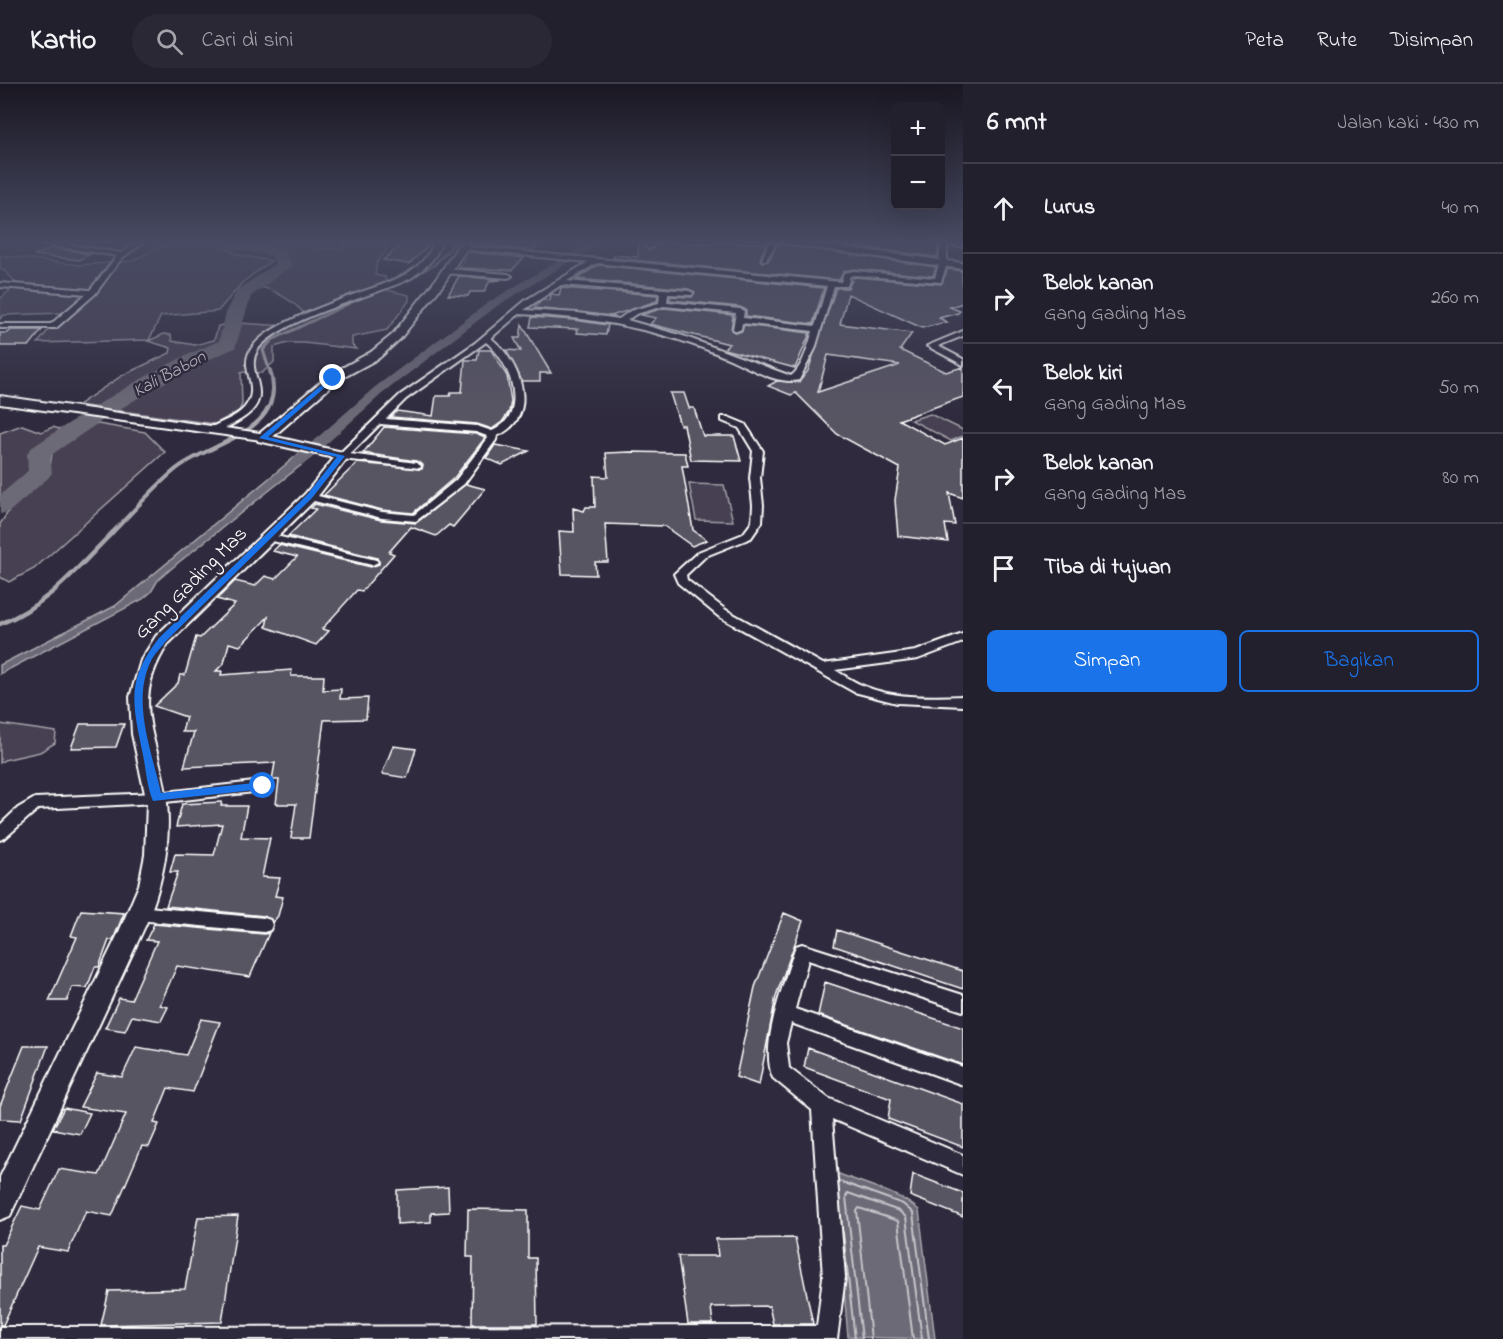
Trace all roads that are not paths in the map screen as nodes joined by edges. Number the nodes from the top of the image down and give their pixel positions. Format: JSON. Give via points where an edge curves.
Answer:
{"nodes":[{"id":1,"x":81,"y":302,"type":"edge"},
{"id":2,"x":344,"y":302,"type":"edge"},
{"id":3,"x":424,"y":302,"type":"edge"},
{"id":4,"x":532,"y":302,"type":"edge"},
{"id":5,"x":826,"y":302,"type":"edge"},
{"id":6,"x":663,"y":304,"type":"joint"},
{"id":7,"x":518,"y":312,"type":"junction"},
{"id":8,"x":621,"y":321,"type":"junction"},
{"id":9,"x":0,"y":326,"type":"edge"},
{"id":10,"x":817,"y":329,"type":"junction"},
{"id":11,"x":963,"y":333,"type":"edge"},
{"id":12,"x":486,"y":338,"type":"junction"},
{"id":13,"x":963,"y":362,"type":"edge"},
{"id":14,"x":0,"y":400,"type":"edge"},
{"id":15,"x":725,"y":419,"type":"dead end"},
{"id":16,"x":378,"y":421,"type":"junction"},
{"id":17,"x":218,"y":430,"type":"junction"},
{"id":18,"x":492,"y":435,"type":"junction"},
{"id":19,"x":262,"y":437,"type":"junction"},
{"id":20,"x":336,"y":455,"type":"junction"},
{"id":21,"x":416,"y":466,"type":"dead end"},
{"id":22,"x":310,"y":496,"type":"junction"},
{"id":23,"x":268,"y":537,"type":"junction"},
{"id":24,"x":372,"y":562,"type":"dead end"},
{"id":25,"x":963,"y":638,"type":"edge"},
{"id":26,"x":821,"y":668,"type":"junction"},
{"id":27,"x":963,"y":701,"type":"edge"},
{"id":28,"x":263,"y":786,"type":"dead end"},
{"id":29,"x":156,"y":798,"type":"junction"},
{"id":30,"x":0,"y":834,"type":"edge"},
{"id":31,"x":138,"y":914,"type":"junction"},
{"id":32,"x":264,"y":925,"type":"dead end"},
{"id":33,"x":963,"y":1003,"type":"edge"},
{"id":34,"x":785,"y":1013,"type":"junction"},
{"id":35,"x":963,"y":1076,"type":"edge"},
{"id":36,"x":821,"y":1105,"type":"junction"},
{"id":37,"x":963,"y":1165,"type":"edge"},
{"id":38,"x":0,"y":1206,"type":"edge"},
{"id":39,"x":0,"y":1338,"type":"edge"}],
"edges":[{"from":1,"to":9,"type":"street","via":[[53,326]]},
{"from":2,"to":17,"type":"street","via":[[264,338],[255,347],[248,364],[255,385],[250,406]]},
{"from":3,"to":19,"type":"main road","via":[[386,348],[333,378]]},
{"from":4,"to":7,"type":"street"},
{"from":5,"to":10,"type":"street"},
{"from":6,"to":8,"type":"street","via":[[630,312]]},
{"from":6,"to":10,"type":"street","via":[[739,310],[739,325]]},
{"from":7,"to":8,"type":"street"},
{"from":7,"to":12,"type":"street"},
{"from":8,"to":10,"type":"street","via":[[792,380],[806,361]]},
{"from":11,"to":13,"type":"street","via":[[931,346]]},
{"from":12,"to":16,"type":"street","via":[[403,397]]},
{"from":12,"to":18,"type":"street","via":[[502,352],[513,374],[517,395],[509,425]]},
{"from":14,"to":17,"type":"main road"},
{"from":15,"to":26,"type":"street","via":[[742,426],[758,451],[756,524],[747,536],[693,559],[680,577],[722,613]]},
{"from":16,"to":18,"type":"street","via":[[477,429]]},
{"from":16,"to":20,"type":"street"},
{"from":17,"to":19,"type":"main road"},
{"from":18,"to":22,"type":"street","via":[[493,440],[460,482],[416,518]]},
{"from":19,"to":20,"type":"street"},
{"from":20,"to":21,"type":"street"},
{"from":20,"to":22,"type":"street","name":"Gang Gading Mas"},
{"from":22,"to":23,"type":"street","name":"Gang Gading Mas"},
{"from":23,"to":24,"type":"street"},
{"from":23,"to":29,"type":"street","name":"Gang Gading Mas","via":[[162,640],[147,660],[138,706]]},
{"from":25,"to":26,"type":"street","via":[[918,655]]},
{"from":26,"to":27,"type":"street","via":[[877,696]]},
{"from":28,"to":29,"type":"street"},
{"from":29,"to":30,"type":"street","via":[[35,804]]},
{"from":29,"to":31,"type":"street","name":"Gang Gading Mas","via":[[153,872]]},
{"from":31,"to":32,"type":"street"},
{"from":31,"to":38,"type":"street","name":"Gang Gading Mas"},
{"from":33,"to":34,"type":"street","via":[[802,951]]},
{"from":34,"to":35,"type":"street"},
{"from":34,"to":36,"type":"street","via":[[777,1043],[780,1072]]},
{"from":36,"to":37,"type":"street"},
{"from":36,"to":39,"type":"street","via":[[834,1277],[826,1337]]}]}
